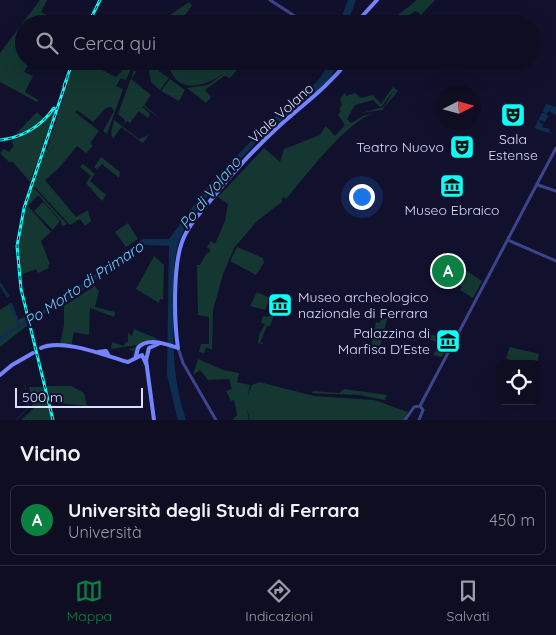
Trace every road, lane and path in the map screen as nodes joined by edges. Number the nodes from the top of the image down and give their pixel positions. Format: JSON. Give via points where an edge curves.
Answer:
{"nodes":[{"id":1,"x":270,"y":0,"type":"edge"},
{"id":2,"x":377,"y":0,"type":"edge"},
{"id":3,"x":293,"y":15,"type":"edge"},
{"id":4,"x":363,"y":15,"type":"edge"},
{"id":5,"x":340,"y":70,"type":"edge"},
{"id":6,"x":556,"y":148,"type":"edge"},
{"id":7,"x":538,"y":185,"type":"junction"},
{"id":8,"x":556,"y":191,"type":"edge"},
{"id":9,"x":508,"y":240,"type":"junction"},
{"id":10,"x":556,"y":261,"type":"edge"},
{"id":11,"x":160,"y":344,"type":"junction"},
{"id":12,"x":41,"y":348,"type":"dead end"},
{"id":13,"x":176,"y":348,"type":"junction"},
{"id":14,"x":144,"y":351,"type":"junction"},
{"id":15,"x":33,"y":353,"type":"dead end"},
{"id":16,"x":136,"y":356,"type":"junction"},
{"id":17,"x":132,"y":362,"type":"junction"},
{"id":18,"x":147,"y":366,"type":"junction"},
{"id":19,"x":0,"y":375,"type":"edge"},
{"id":20,"x":420,"y":406,"type":"junction"},
{"id":21,"x":154,"y":420,"type":"edge"},
{"id":22,"x":216,"y":420,"type":"edge"},
{"id":23,"x":405,"y":420,"type":"edge"},
{"id":24,"x":419,"y":420,"type":"edge"}],
"edges":[{"from":1,"to":3,"type":"street"},
{"from":2,"to":4,"type":"main road"},
{"from":5,"to":13,"type":"main road","name":"Viale Volano","via":[[328,85],[278,127],[228,180],[185,235],[180,251],[176,301]]},
{"from":6,"to":7,"type":"street"},
{"from":7,"to":8,"type":"street"},
{"from":7,"to":9,"type":"street"},
{"from":9,"to":10,"type":"street"},
{"from":9,"to":20,"type":"street"},
{"from":11,"to":13,"type":"main road"},
{"from":11,"to":14,"type":"main road"},
{"from":11,"to":16,"type":"main road","via":[[140,344]]},
{"from":11,"to":18,"type":"main road","via":[[150,351]]},
{"from":12,"to":17,"type":"main road","via":[[52,345]]},
{"from":13,"to":22,"type":"street"},
{"from":14,"to":16,"type":"main road"},
{"from":14,"to":18,"type":"main road"},
{"from":15,"to":19,"type":"main road"},
{"from":16,"to":17,"type":"main road"},
{"from":17,"to":18,"type":"main road","via":[[143,356]]},
{"from":18,"to":21,"type":"main road"},
{"from":20,"to":23,"type":"street","via":[[414,407]]},
{"from":20,"to":24,"type":"street","via":[[423,410]]}]}
